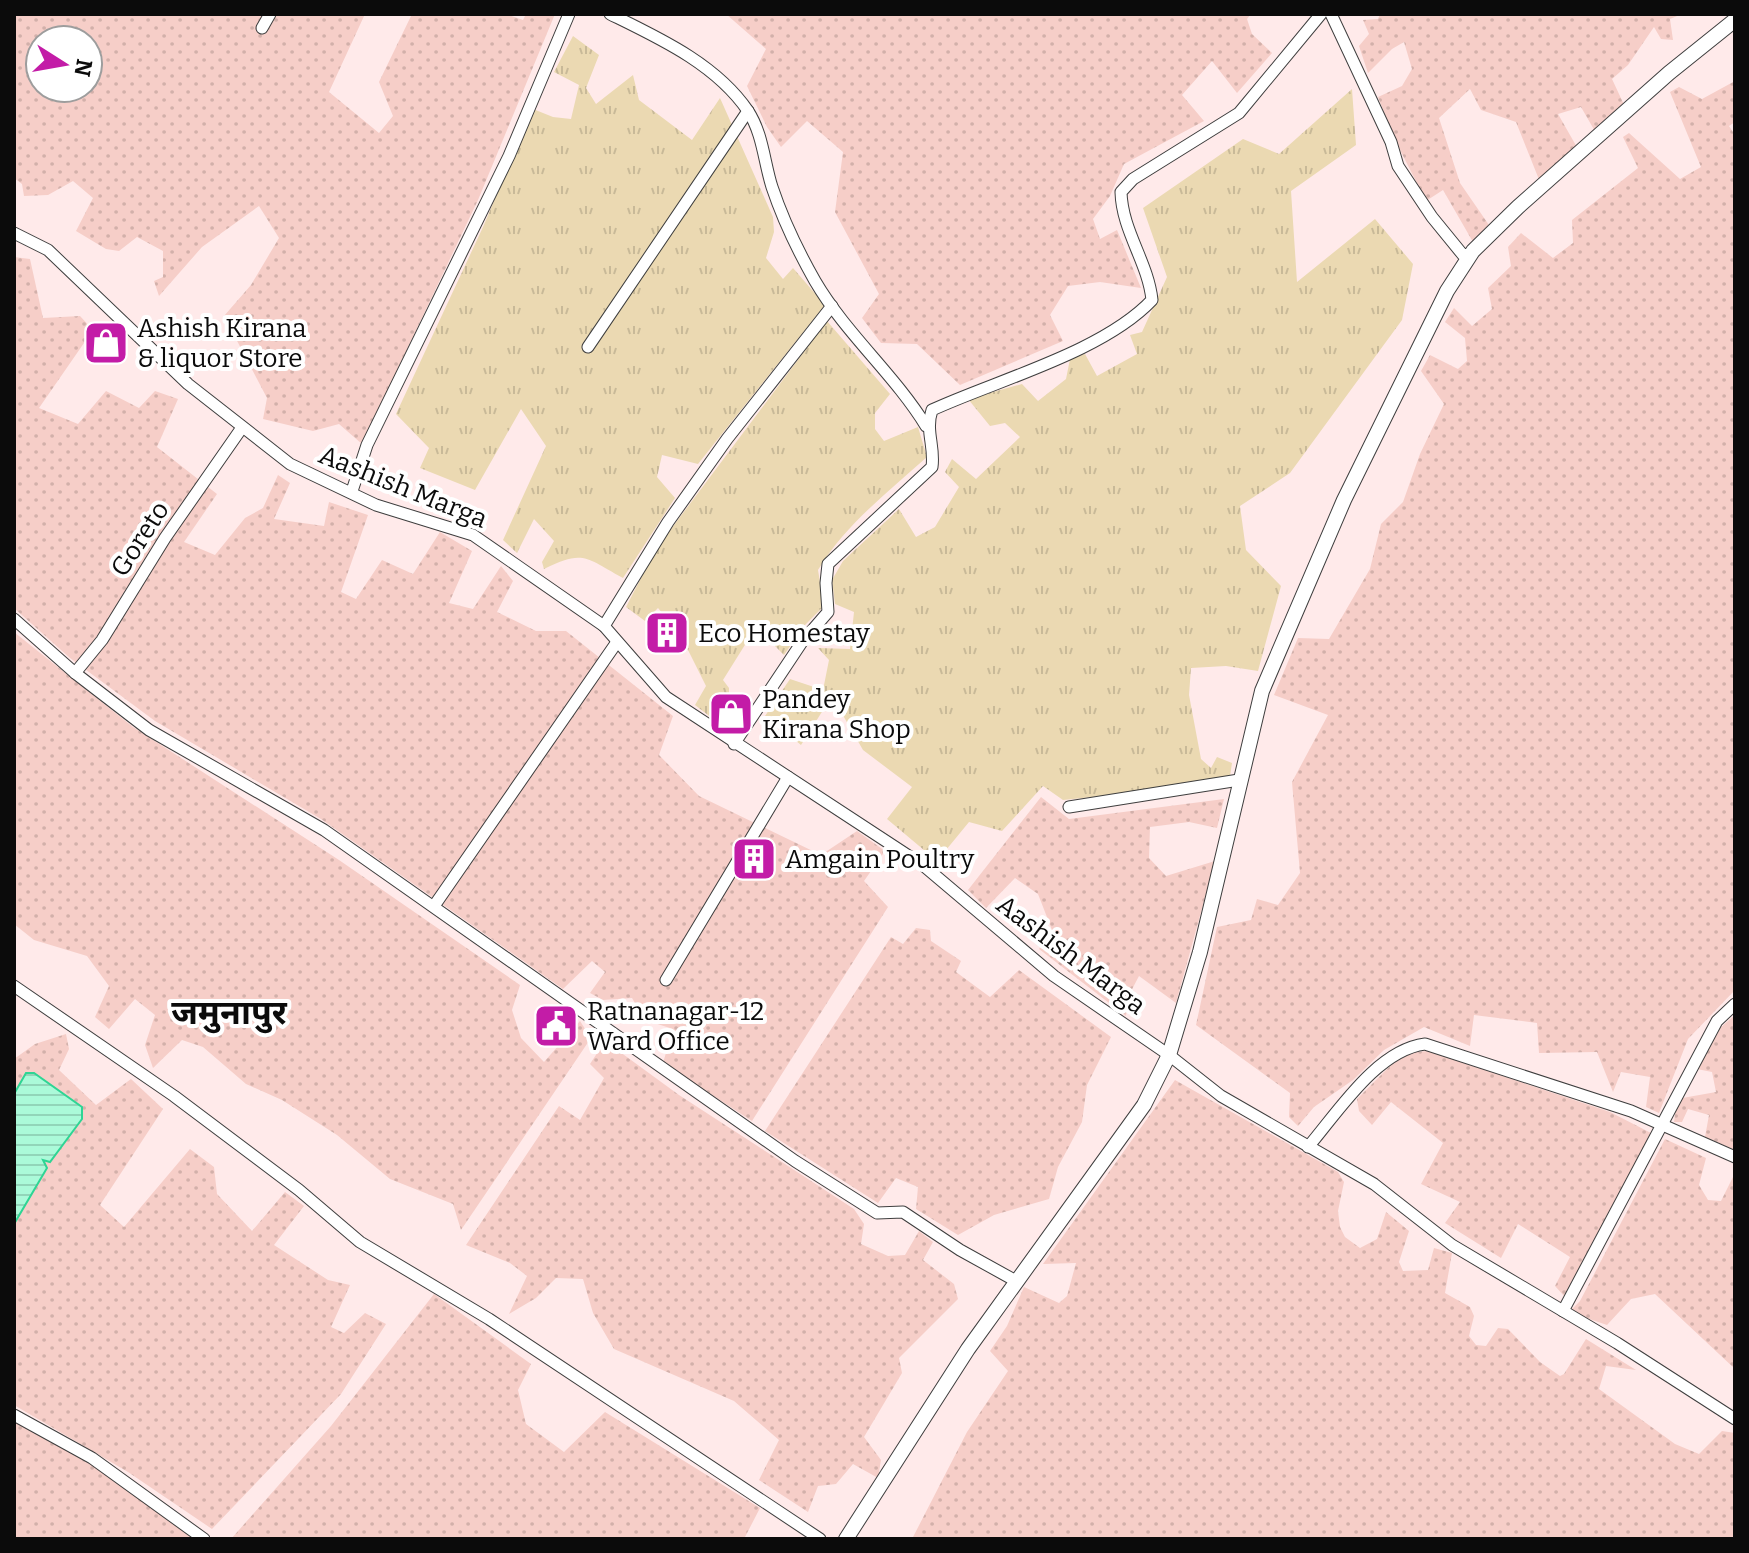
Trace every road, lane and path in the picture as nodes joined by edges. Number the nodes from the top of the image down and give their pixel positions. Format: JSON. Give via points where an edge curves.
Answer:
{"nodes":[{"id":1,"x":270,"y":14,"type":"edge"},
{"id":2,"x":569,"y":14,"type":"edge"},
{"id":3,"x":610,"y":14,"type":"edge"},
{"id":4,"x":1321,"y":14,"type":"edge"},
{"id":5,"x":1331,"y":14,"type":"edge"},
{"id":6,"x":1735,"y":20,"type":"edge"},
{"id":7,"x":262,"y":28,"type":"dead end"},
{"id":8,"x":748,"y":111,"type":"junction"},
{"id":9,"x":14,"y":233,"type":"edge"},
{"id":10,"x":1471,"y":254,"type":"junction"},
{"id":11,"x":832,"y":306,"type":"junction"},
{"id":12,"x":588,"y":347,"type":"dead end"},
{"id":13,"x":926,"y":426,"type":"junction"},
{"id":14,"x":241,"y":429,"type":"junction"},
{"id":15,"x":352,"y":491,"type":"junction"},
{"id":16,"x":14,"y":619,"type":"edge"},
{"id":17,"x":604,"y":626,"type":"junction"},
{"id":18,"x":617,"y":642,"type":"junction"},
{"id":19,"x":75,"y":673,"type":"junction"},
{"id":20,"x":734,"y":744,"type":"junction"},
{"id":21,"x":788,"y":777,"type":"junction"},
{"id":22,"x":1239,"y":780,"type":"junction"},
{"id":23,"x":1069,"y":807,"type":"dead end"},
{"id":24,"x":434,"y":906,"type":"junction"},
{"id":25,"x":666,"y":980,"type":"dead end"},
{"id":26,"x":14,"y":986,"type":"edge"},
{"id":27,"x":1735,"y":1004,"type":"edge"},
{"id":28,"x":1169,"y":1055,"type":"junction"},
{"id":29,"x":1660,"y":1124,"type":"junction"},
{"id":30,"x":1308,"y":1147,"type":"junction"},
{"id":31,"x":1735,"y":1157,"type":"edge"},
{"id":32,"x":1016,"y":1281,"type":"junction"},
{"id":33,"x":1563,"y":1311,"type":"junction"},
{"id":34,"x":14,"y":1415,"type":"edge"},
{"id":35,"x":1735,"y":1419,"type":"edge"},
{"id":36,"x":204,"y":1539,"type":"edge"},
{"id":37,"x":820,"y":1539,"type":"edge"},
{"id":38,"x":846,"y":1539,"type":"edge"}],
"edges":[{"from":1,"to":7,"type":"street"},
{"from":2,"to":15,"type":"street","via":[[509,156],[367,445]]},
{"from":3,"to":8,"type":"street","via":[[702,64]]},
{"from":4,"to":13,"type":"street","via":[[1239,113],[1133,179],[1121,192],[1122,212],[1152,300],[1139,313],[1065,355],[932,410]]},
{"from":5,"to":10,"type":"street","via":[[1398,166],[1452,242],[1463,255]]},
{"from":6,"to":10,"type":"street","via":[[1622,114]]},
{"from":8,"to":11,"type":"street","via":[[788,231]]},
{"from":8,"to":12,"type":"street"},
{"from":9,"to":14,"type":"street","name":"Aashish Marga","via":[[48,250]]},
{"from":10,"to":22,"type":"street","via":[[1447,291],[1344,500],[1262,691]]},
{"from":11,"to":13,"type":"street"},
{"from":11,"to":17,"type":"street","via":[[727,439]]},
{"from":13,"to":20,"type":"street","via":[[935,451],[932,467],[828,564],[828,612]]},
{"from":14,"to":15,"type":"street","name":"Aashish Marga","via":[[290,464]]},
{"from":14,"to":19,"type":"street","name":"Goreto"},
{"from":15,"to":17,"type":"street","name":"Aashish Marga","via":[[376,505],[473,535]]},
{"from":16,"to":19,"type":"street"},
{"from":17,"to":18,"type":"street","name":"Aashish Marga"},
{"from":18,"to":20,"type":"street","name":"Aashish Marga","via":[[666,697]]},
{"from":18,"to":24,"type":"street"},
{"from":19,"to":24,"type":"street","via":[[149,730],[324,830]]},
{"from":20,"to":21,"type":"street","name":"Aashish Marga"},
{"from":21,"to":25,"type":"street"},
{"from":21,"to":28,"type":"street","name":"Aashish Marga","via":[[924,866],[1054,976]]},
{"from":22,"to":23,"type":"street"},
{"from":22,"to":28,"type":"street","via":[[1200,952]]},
{"from":24,"to":32,"type":"street","via":[[795,1161],[877,1213],[903,1212]]},
{"from":26,"to":37,"type":"street","via":[[174,1096],[360,1242],[489,1319]]},
{"from":27,"to":29,"type":"street","via":[[1717,1021]]},
{"from":28,"to":30,"type":"street","name":"Aashish Marga","via":[[1221,1096]]},
{"from":28,"to":32,"type":"street","via":[[1144,1105]]},
{"from":29,"to":30,"type":"street","via":[[1425,1044],[1385,1059]]},
{"from":29,"to":31,"type":"street"},
{"from":29,"to":33,"type":"street"},
{"from":30,"to":33,"type":"street","name":"Aashish Marga","via":[[1374,1184],[1452,1245]]},
{"from":32,"to":38,"type":"street"},
{"from":33,"to":35,"type":"street","name":"Aashish Marga"},
{"from":34,"to":36,"type":"street","via":[[92,1458]]}]}
